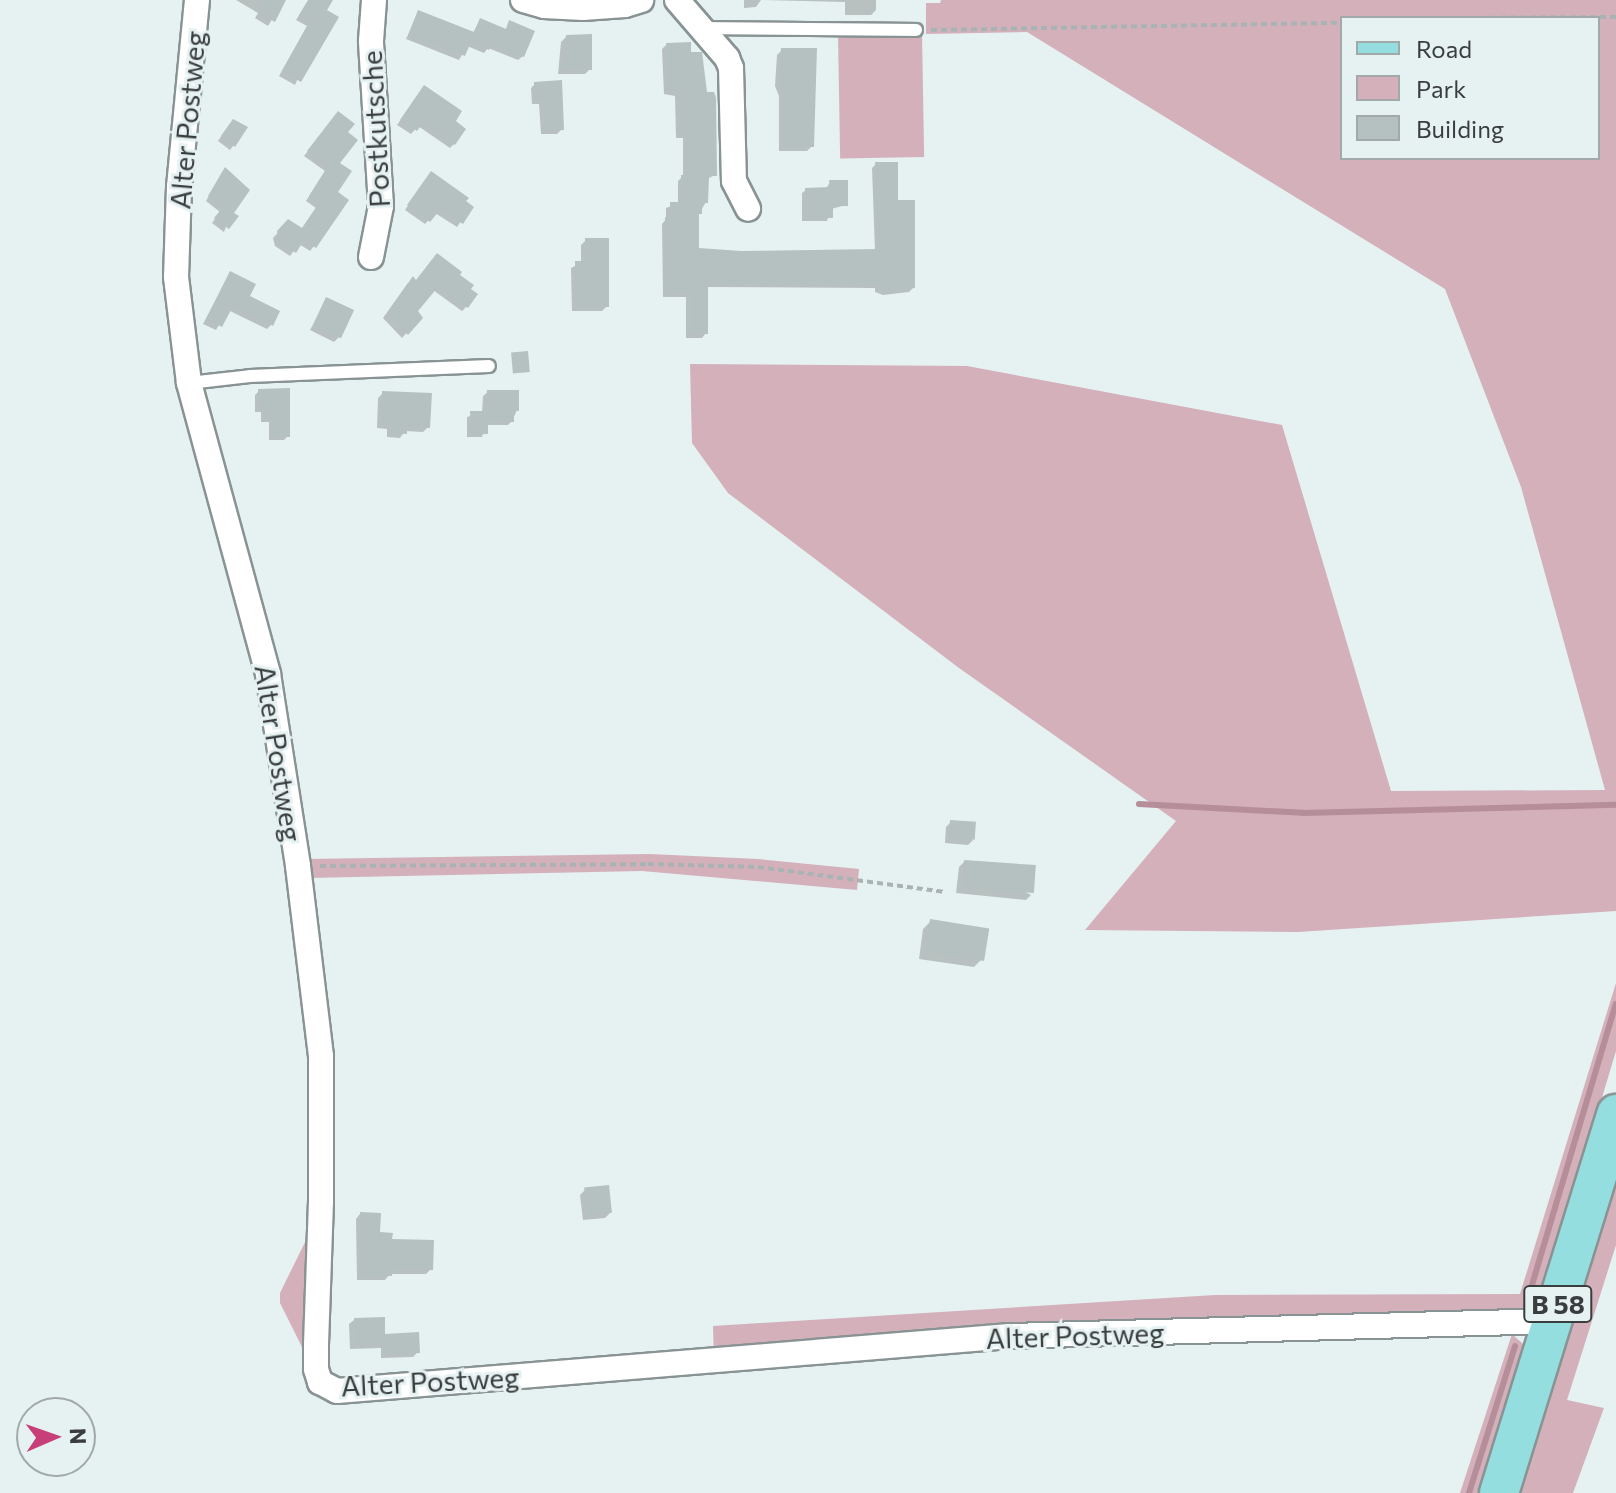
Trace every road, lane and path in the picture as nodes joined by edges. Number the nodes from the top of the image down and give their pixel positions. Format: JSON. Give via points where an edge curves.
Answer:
{"nodes":[{"id":1,"x":197,"y":0,"type":"edge"},
{"id":2,"x":374,"y":0,"type":"edge"},
{"id":3,"x":523,"y":0,"type":"edge"},
{"id":4,"x":641,"y":0,"type":"edge"},
{"id":5,"x":677,"y":0,"type":"edge"},
{"id":6,"x":1340,"y":23,"type":"edge"},
{"id":7,"x":702,"y":28,"type":"junction"},
{"id":8,"x":916,"y":30,"type":"joint"},
{"id":9,"x":748,"y":209,"type":"dead end"},
{"id":10,"x":371,"y":257,"type":"dead end"},
{"id":11,"x":489,"y":366,"type":"dead end"},
{"id":12,"x":189,"y":383,"type":"junction"},
{"id":13,"x":298,"y":866,"type":"junction"},
{"id":14,"x":945,"y":892,"type":"dead end"},
{"id":15,"x":1616,"y":1114,"type":"edge"},
{"id":16,"x":1553,"y":1321,"type":"junction"},
{"id":17,"x":1499,"y":1493,"type":"edge"}],
"edges":[{"from":1,"to":12,"type":"street","name":"Alter Postweg","via":[[176,277]]},
{"from":2,"to":10,"type":"street","name":"Postkutsche","via":[[371,41],[381,206]]},
{"from":3,"to":4,"type":"street","via":[[583,8]]},
{"from":5,"to":7,"type":"street"},
{"from":6,"to":8,"type":"path"},
{"from":7,"to":8,"type":"lane"},
{"from":7,"to":9,"type":"street","via":[[731,68],[734,181]]},
{"from":11,"to":12,"type":"lane"},
{"from":12,"to":13,"type":"street","name":"Alter Postweg","via":[[268,674]]},
{"from":13,"to":14,"type":"path","via":[[758,867]]},
{"from":13,"to":16,"type":"street","name":"Alter Postweg","via":[[321,1056],[316,1369],[320,1382],[337,1391],[1010,1336]]},
{"from":15,"to":16,"type":"main road","number":"B 58"},
{"from":16,"to":17,"type":"main road","number":"B 58"}]}
